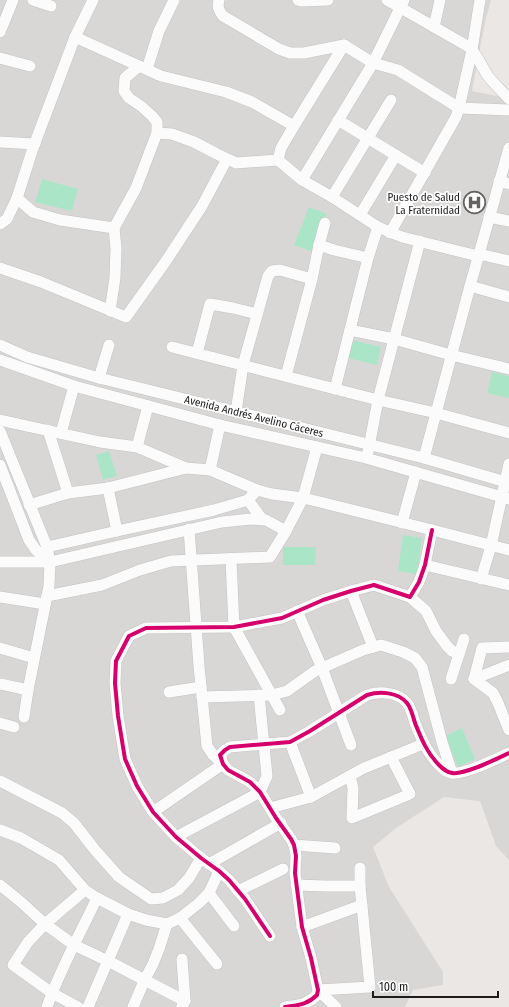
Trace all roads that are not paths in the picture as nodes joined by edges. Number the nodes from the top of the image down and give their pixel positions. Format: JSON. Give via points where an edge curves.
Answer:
{"nodes":[{"id":1,"x":13,"y":0,"type":"edge"},
{"id":2,"x":33,"y":0,"type":"edge"},
{"id":3,"x":93,"y":0,"type":"edge"},
{"id":4,"x":219,"y":0,"type":"edge"},
{"id":5,"x":298,"y":0,"type":"edge"},
{"id":6,"x":328,"y":0,"type":"edge"},
{"id":7,"x":387,"y":0,"type":"edge"},
{"id":8,"x":440,"y":0,"type":"edge"},
{"id":9,"x":480,"y":0,"type":"edge"},
{"id":10,"x":172,"y":1,"type":"edge"},
{"id":11,"x":402,"y":4,"type":"edge"},
{"id":12,"x":51,"y":6,"type":"dead end"},
{"id":13,"x":434,"y":27,"type":"junction"},
{"id":14,"x":0,"y":32,"type":"edge"},
{"id":15,"x":75,"y":37,"type":"junction"},
{"id":16,"x":344,"y":45,"type":"junction"},
{"id":17,"x":472,"y":50,"type":"junction"},
{"id":18,"x":0,"y":58,"type":"edge"},
{"id":19,"x":373,"y":63,"type":"junction"},
{"id":20,"x":30,"y":66,"type":"dead end"},
{"id":21,"x":143,"y":68,"type":"junction"},
{"id":22,"x":509,"y":99,"type":"edge"},
{"id":23,"x":390,"y":100,"type":"dead end"},
{"id":24,"x":459,"y":108,"type":"junction"},
{"id":25,"x":509,"y":110,"type":"edge"},
{"id":26,"x":338,"y":120,"type":"junction"},
{"id":27,"x":294,"y":126,"type":"junction"},
{"id":28,"x":157,"y":133,"type":"junction"},
{"id":29,"x":367,"y":138,"type":"junction"},
{"id":30,"x":0,"y":142,"type":"edge"},
{"id":31,"x":35,"y":144,"type":"junction"},
{"id":32,"x":509,"y":148,"type":"edge"},
{"id":33,"x":396,"y":155,"type":"junction"},
{"id":34,"x":227,"y":159,"type":"junction"},
{"id":35,"x":278,"y":160,"type":"junction"},
{"id":36,"x":425,"y":172,"type":"junction"},
{"id":37,"x":302,"y":180,"type":"junction"},
{"id":38,"x":504,"y":183,"type":"edge"},
{"id":39,"x":332,"y":197,"type":"junction"},
{"id":40,"x":17,"y":198,"type":"junction"},
{"id":41,"x":360,"y":215,"type":"junction"},
{"id":42,"x":489,"y":216,"type":"junction"},
{"id":43,"x":509,"y":221,"type":"edge"},
{"id":44,"x":325,"y":223,"type":"dead end"},
{"id":45,"x":0,"y":224,"type":"edge"},
{"id":46,"x":378,"y":227,"type":"junction"},
{"id":47,"x":114,"y":228,"type":"junction"},
{"id":48,"x":390,"y":232,"type":"junction"},
{"id":49,"x":420,"y":241,"type":"junction"},
{"id":50,"x":319,"y":245,"type":"junction"},
{"id":51,"x":478,"y":255,"type":"junction"},
{"id":52,"x":368,"y":258,"type":"junction"},
{"id":53,"x":509,"y":261,"type":"edge"},
{"id":54,"x":0,"y":268,"type":"edge"},
{"id":55,"x":312,"y":279,"type":"junction"},
{"id":56,"x":470,"y":286,"type":"junction"},
{"id":57,"x":509,"y":297,"type":"edge"},
{"id":58,"x":110,"y":311,"type":"junction"},
{"id":59,"x":257,"y":314,"type":"junction"},
{"id":60,"x":350,"y":330,"type":"junction"},
{"id":61,"x":394,"y":339,"type":"junction"},
{"id":62,"x":0,"y":345,"type":"edge"},
{"id":63,"x":109,"y":345,"type":"dead end"},
{"id":64,"x":172,"y":346,"type":"dead end"},
{"id":65,"x":197,"y":353,"type":"junction"},
{"id":66,"x":451,"y":355,"type":"junction"},
{"id":67,"x":0,"y":360,"type":"edge"},
{"id":68,"x":244,"y":365,"type":"junction"},
{"id":69,"x":509,"y":369,"type":"edge"},
{"id":70,"x":286,"y":376,"type":"junction"},
{"id":71,"x":99,"y":378,"type":"junction"},
{"id":72,"x":74,"y":386,"type":"junction"},
{"id":73,"x":335,"y":389,"type":"junction"},
{"id":74,"x":378,"y":400,"type":"junction"},
{"id":75,"x":148,"y":406,"type":"junction"},
{"id":76,"x":236,"y":412,"type":"junction"},
{"id":77,"x":436,"y":413,"type":"junction"},
{"id":78,"x":0,"y":420,"type":"edge"},
{"id":79,"x":220,"y":425,"type":"junction"},
{"id":80,"x":48,"y":430,"type":"junction"},
{"id":81,"x":0,"y":431,"type":"edge"},
{"id":82,"x":60,"y":433,"type":"junction"},
{"id":83,"x":509,"y":433,"type":"edge"},
{"id":84,"x":369,"y":445,"type":"junction"},
{"id":85,"x":138,"y":447,"type":"junction"},
{"id":86,"x":317,"y":447,"type":"junction"},
{"id":87,"x":366,"y":458,"type":"junction"},
{"id":88,"x":424,"y":458,"type":"junction"},
{"id":89,"x":509,"y":464,"type":"edge"},
{"id":90,"x":0,"y":465,"type":"edge"},
{"id":91,"x":186,"y":468,"type":"junction"},
{"id":92,"x":210,"y":470,"type":"junction"},
{"id":93,"x":416,"y":472,"type":"junction"},
{"id":94,"x":507,"y":483,"type":"edge"},
{"id":95,"x":108,"y":488,"type":"junction"},
{"id":96,"x":257,"y":490,"type":"junction"},
{"id":97,"x":68,"y":493,"type":"junction"},
{"id":98,"x":303,"y":498,"type":"junction"},
{"id":99,"x":505,"y":498,"type":"edge"},
{"id":100,"x":248,"y":500,"type":"junction"},
{"id":101,"x":29,"y":505,"type":"junction"},
{"id":102,"x":262,"y":519,"type":"junction"},
{"id":103,"x":402,"y":523,"type":"junction"},
{"id":104,"x":189,"y":529,"type":"junction"},
{"id":105,"x":432,"y":530,"type":"junction"},
{"id":106,"x":117,"y":531,"type":"junction"},
{"id":107,"x":286,"y":531,"type":"junction"},
{"id":108,"x":491,"y":546,"type":"junction"},
{"id":109,"x":47,"y":547,"type":"junction"},
{"id":110,"x":509,"y":550,"type":"edge"},
{"id":111,"x":231,"y":559,"type":"junction"},
{"id":112,"x":191,"y":561,"type":"junction"},
{"id":113,"x":0,"y":562,"type":"edge"},
{"id":114,"x":50,"y":562,"type":"junction"},
{"id":115,"x":425,"y":564,"type":"junction"},
{"id":116,"x":481,"y":579,"type":"junction"},
{"id":117,"x":509,"y":585,"type":"edge"},
{"id":118,"x":351,"y":591,"type":"junction"},
{"id":119,"x":0,"y":597,"type":"edge"},
{"id":120,"x":410,"y":597,"type":"junction"},
{"id":121,"x":46,"y":600,"type":"junction"},
{"id":122,"x":297,"y":611,"type":"junction"},
{"id":123,"x":234,"y":627,"type":"junction"},
{"id":124,"x":196,"y":628,"type":"junction"},
{"id":125,"x":464,"y":639,"type":"dead end"},
{"id":126,"x":372,"y":647,"type":"junction"},
{"id":127,"x":509,"y":647,"type":"edge"},
{"id":128,"x":0,"y":648,"type":"edge"},
{"id":129,"x":458,"y":653,"type":"junction"},
{"id":130,"x":34,"y":658,"type":"junction"},
{"id":131,"x":509,"y":665,"type":"edge"},
{"id":132,"x":322,"y":668,"type":"junction"},
{"id":133,"x":451,"y":679,"type":"dead end"},
{"id":134,"x":474,"y":679,"type":"junction"},
{"id":135,"x":0,"y":684,"type":"edge"},
{"id":136,"x":28,"y":690,"type":"junction"},
{"id":137,"x":169,"y":692,"type":"dead end"},
{"id":138,"x":201,"y":692,"type":"junction"},
{"id":139,"x":272,"y":695,"type":"junction"},
{"id":140,"x":259,"y":696,"type":"junction"},
{"id":141,"x":280,"y":710,"type":"dead end"},
{"id":142,"x":339,"y":714,"type":"junction"},
{"id":143,"x":24,"y":717,"type":"dead end"},
{"id":144,"x":0,"y":723,"type":"edge"},
{"id":145,"x":14,"y":727,"type":"dead end"},
{"id":146,"x":509,"y":730,"type":"edge"},
{"id":147,"x":290,"y":742,"type":"junction"},
{"id":148,"x":424,"y":744,"type":"junction"},
{"id":149,"x":264,"y":745,"type":"junction"},
{"id":150,"x":350,"y":745,"type":"dead end"},
{"id":151,"x":509,"y":754,"type":"edge"},
{"id":152,"x":391,"y":757,"type":"junction"},
{"id":153,"x":222,"y":764,"type":"junction"},
{"id":154,"x":452,"y":773,"type":"junction"},
{"id":155,"x":350,"y":776,"type":"junction"},
{"id":156,"x":0,"y":781,"type":"edge"},
{"id":157,"x":260,"y":792,"type":"junction"},
{"id":158,"x":311,"y":797,"type":"junction"},
{"id":159,"x":270,"y":808,"type":"junction"},
{"id":160,"x":153,"y":812,"type":"junction"},
{"id":161,"x":281,"y":823,"type":"junction"},
{"id":162,"x":0,"y":830,"type":"edge"},
{"id":163,"x":176,"y":837,"type":"junction"},
{"id":164,"x":294,"y":846,"type":"junction"},
{"id":165,"x":335,"y":848,"type":"dead end"},
{"id":166,"x":205,"y":861,"type":"junction"},
{"id":167,"x":360,"y":868,"type":"dead end"},
{"id":168,"x":283,"y":869,"type":"dead end"},
{"id":169,"x":219,"y":871,"type":"junction"},
{"id":170,"x":0,"y":885,"type":"edge"},
{"id":171,"x":296,"y":885,"type":"junction"},
{"id":172,"x":360,"y":886,"type":"junction"},
{"id":173,"x":85,"y":890,"type":"junction"},
{"id":174,"x":238,"y":891,"type":"junction"},
{"id":175,"x":209,"y":893,"type":"junction"},
{"id":176,"x":97,"y":898,"type":"junction"},
{"id":177,"x":362,"y":905,"type":"junction"},
{"id":178,"x":128,"y":914,"type":"junction"},
{"id":179,"x":180,"y":918,"type":"junction"},
{"id":180,"x":45,"y":924,"type":"junction"},
{"id":181,"x":167,"y":924,"type":"junction"},
{"id":182,"x":234,"y":926,"type":"dead end"},
{"id":183,"x":302,"y":926,"type":"junction"},
{"id":184,"x":270,"y":936,"type":"dead end"},
{"id":185,"x":74,"y":945,"type":"junction"},
{"id":186,"x":182,"y":959,"type":"dead end"},
{"id":187,"x":108,"y":961,"type":"junction"},
{"id":188,"x":217,"y":964,"type":"dead end"},
{"id":189,"x":145,"y":980,"type":"junction"},
{"id":190,"x":318,"y":990,"type":"junction"},
{"id":191,"x":52,"y":993,"type":"junction"},
{"id":192,"x":184,"y":1004,"type":"edge"},
{"id":193,"x":300,"y":1006,"type":"edge"},
{"id":194,"x":47,"y":1007,"type":"edge"},
{"id":195,"x":78,"y":1007,"type":"edge"},
{"id":196,"x":88,"y":1007,"type":"edge"},
{"id":197,"x":133,"y":1007,"type":"edge"},
{"id":198,"x":285,"y":1007,"type":"edge"},
{"id":199,"x":336,"y":1007,"type":"edge"}],
"edges":[{"from":1,"to":14,"type":"street"},
{"from":2,"to":12,"type":"street"},
{"from":3,"to":15,"type":"street"},
{"from":4,"to":16,"type":"street","via":[[219,11],[223,16],[290,53],[304,53]]},
{"from":5,"to":6,"type":"street"},
{"from":7,"to":11,"type":"street"},
{"from":8,"to":13,"type":"street"},
{"from":9,"to":17,"type":"street"},
{"from":10,"to":21,"type":"street"},
{"from":11,"to":13,"type":"street"},
{"from":11,"to":19,"type":"street"},
{"from":13,"to":17,"type":"street"},
{"from":15,"to":21,"type":"street"},
{"from":15,"to":31,"type":"street"},
{"from":16,"to":19,"type":"street"},
{"from":16,"to":27,"type":"street"},
{"from":17,"to":22,"type":"street","via":[[487,75]]},
{"from":17,"to":24,"type":"street"},
{"from":18,"to":20,"type":"street"},
{"from":19,"to":24,"type":"street","via":[[398,70]]},
{"from":19,"to":26,"type":"street"},
{"from":21,"to":27,"type":"street","via":[[161,76],[226,92],[252,102]]},
{"from":21,"to":28,"type":"street","via":[[124,78],[124,91],[157,122]]},
{"from":23,"to":29,"type":"street"},
{"from":24,"to":25,"type":"street"},
{"from":24,"to":36,"type":"street"},
{"from":26,"to":29,"type":"street"},
{"from":26,"to":37,"type":"street"},
{"from":27,"to":35,"type":"street","via":[[281,148]]},
{"from":28,"to":34,"type":"street","via":[[172,134],[194,142]]},
{"from":28,"to":47,"type":"street","via":[[136,188]]},
{"from":29,"to":33,"type":"street"},
{"from":29,"to":39,"type":"street"},
{"from":30,"to":31,"type":"street"},
{"from":31,"to":40,"type":"street"},
{"from":32,"to":38,"type":"street"},
{"from":33,"to":36,"type":"street"},
{"from":33,"to":41,"type":"street"},
{"from":34,"to":35,"type":"street","via":[[236,163]]},
{"from":34,"to":58,"type":"street","via":[[202,206],[126,317]]},
{"from":35,"to":37,"type":"street"},
{"from":36,"to":48,"type":"street"},
{"from":37,"to":39,"type":"street"},
{"from":38,"to":42,"type":"street"},
{"from":39,"to":41,"type":"street"},
{"from":40,"to":45,"type":"street","via":[[7,220]]},
{"from":40,"to":47,"type":"street","via":[[33,212],[60,220]]},
{"from":41,"to":46,"type":"street"},
{"from":42,"to":43,"type":"street"},
{"from":42,"to":51,"type":"street"},
{"from":44,"to":50,"type":"street"},
{"from":46,"to":48,"type":"street"},
{"from":46,"to":52,"type":"street"},
{"from":47,"to":58,"type":"street","via":[[115,278]]},
{"from":48,"to":49,"type":"street"},
{"from":49,"to":51,"type":"street"},
{"from":49,"to":61,"type":"street"},
{"from":50,"to":52,"type":"street"},
{"from":50,"to":55,"type":"street"},
{"from":51,"to":53,"type":"street"},
{"from":51,"to":56,"type":"street"},
{"from":52,"to":60,"type":"street"},
{"from":54,"to":58,"type":"street"},
{"from":55,"to":59,"type":"street","via":[[280,270],[272,271],[268,276]]},
{"from":55,"to":70,"type":"street"},
{"from":56,"to":57,"type":"street"},
{"from":56,"to":66,"type":"street"},
{"from":59,"to":65,"type":"street","via":[[210,304]]},
{"from":59,"to":68,"type":"street"},
{"from":60,"to":61,"type":"street"},
{"from":60,"to":73,"type":"street"},
{"from":61,"to":66,"type":"street"},
{"from":61,"to":74,"type":"street"},
{"from":62,"to":71,"type":"street","name":"Avenida Andrés Avelino Cáceres","via":[[28,357]]},
{"from":63,"to":71,"type":"street"},
{"from":64,"to":65,"type":"street"},
{"from":65,"to":68,"type":"street"},
{"from":66,"to":69,"type":"street"},
{"from":66,"to":77,"type":"street"},
{"from":67,"to":72,"type":"street","name":"Avenida Andrés Avelino Cáceres"},
{"from":68,"to":70,"type":"street"},
{"from":68,"to":76,"type":"street"},
{"from":70,"to":73,"type":"street"},
{"from":71,"to":76,"type":"street","name":"Avenida Andrés Avelino Cáceres"},
{"from":72,"to":75,"type":"street","name":"Avenida Andrés Avelino Cáceres"},
{"from":72,"to":82,"type":"street"},
{"from":73,"to":74,"type":"street"},
{"from":74,"to":77,"type":"street"},
{"from":74,"to":84,"type":"street"},
{"from":75,"to":79,"type":"street","name":"Avenida Andrés Avelino Cáceres"},
{"from":75,"to":85,"type":"street"},
{"from":76,"to":84,"type":"street","name":"Avenida Andrés Avelino Cáceres"},
{"from":77,"to":83,"type":"street"},
{"from":77,"to":88,"type":"street"},
{"from":78,"to":80,"type":"street"},
{"from":79,"to":86,"type":"street","name":"Avenida Andrés Avelino Cáceres"},
{"from":79,"to":92,"type":"street"},
{"from":80,"to":82,"type":"street"},
{"from":80,"to":97,"type":"street"},
{"from":81,"to":101,"type":"street"},
{"from":82,"to":85,"type":"street"},
{"from":84,"to":87,"type":"street"},
{"from":84,"to":88,"type":"street","name":"Avenida Andrés Avelino Cáceres"},
{"from":85,"to":91,"type":"street"},
{"from":86,"to":87,"type":"street","name":"Avenida Andrés Avelino Cáceres"},
{"from":86,"to":98,"type":"street"},
{"from":87,"to":93,"type":"street","name":"Avenida Andrés Avelino Cáceres"},
{"from":88,"to":94,"type":"street","name":"Avenida Andrés Avelino Cáceres"},
{"from":89,"to":94,"type":"street"},
{"from":90,"to":114,"type":"street","via":[[29,540]]},
{"from":91,"to":92,"type":"street"},
{"from":91,"to":95,"type":"street"},
{"from":92,"to":96,"type":"street"},
{"from":93,"to":99,"type":"street","name":"Avenida Andrés Avelino Cáceres"},
{"from":93,"to":103,"type":"street"},
{"from":94,"to":99,"type":"street"},
{"from":95,"to":97,"type":"street"},
{"from":95,"to":106,"type":"street"},
{"from":96,"to":98,"type":"street"},
{"from":96,"to":100,"type":"street"},
{"from":97,"to":101,"type":"street"},
{"from":98,"to":103,"type":"street"},
{"from":98,"to":107,"type":"street"},
{"from":99,"to":108,"type":"street"},
{"from":100,"to":102,"type":"street"},
{"from":100,"to":106,"type":"street"},
{"from":101,"to":109,"type":"street"},
{"from":102,"to":104,"type":"street","via":[[222,522]]},
{"from":102,"to":107,"type":"street"},
{"from":103,"to":105,"type":"street"},
{"from":104,"to":112,"type":"street"},
{"from":104,"to":114,"type":"street"},
{"from":105,"to":108,"type":"street"},
{"from":105,"to":115,"type":"street"},
{"from":106,"to":109,"type":"street"},
{"from":107,"to":111,"type":"street","via":[[270,557]]},
{"from":108,"to":110,"type":"street"},
{"from":108,"to":116,"type":"street"},
{"from":109,"to":114,"type":"street"},
{"from":111,"to":112,"type":"street"},
{"from":111,"to":123,"type":"street"},
{"from":112,"to":121,"type":"street","via":[[170,561],[102,585]]},
{"from":112,"to":124,"type":"street"},
{"from":113,"to":114,"type":"street"},
{"from":114,"to":121,"type":"street"},
{"from":115,"to":116,"type":"street"},
{"from":115,"to":120,"type":"street"},
{"from":116,"to":117,"type":"street"},
{"from":118,"to":120,"type":"street","via":[[374,585]]},
{"from":118,"to":122,"type":"street"},
{"from":118,"to":126,"type":"street"},
{"from":119,"to":121,"type":"street"},
{"from":120,"to":129,"type":"street","via":[[426,611],[446,646]]},
{"from":121,"to":130,"type":"street"},
{"from":122,"to":123,"type":"street","via":[[282,618]]},
{"from":122,"to":132,"type":"street"},
{"from":123,"to":124,"type":"street"},
{"from":123,"to":139,"type":"street"},
{"from":124,"to":138,"type":"street"},
{"from":124,"to":160,"type":"street","via":[[146,628],[130,636],[116,661],[118,716],[125,759],[137,786]]},
{"from":125,"to":129,"type":"street"},
{"from":126,"to":132,"type":"street"},
{"from":126,"to":154,"type":"street","via":[[381,645],[403,652],[415,658],[422,667]]},
{"from":127,"to":134,"type":"street","via":[[482,648]]},
{"from":128,"to":130,"type":"street"},
{"from":129,"to":133,"type":"street"},
{"from":130,"to":136,"type":"street"},
{"from":131,"to":134,"type":"street"},
{"from":132,"to":139,"type":"street","via":[[287,691]]},
{"from":132,"to":142,"type":"street"},
{"from":134,"to":146,"type":"street","via":[[493,692]]},
{"from":135,"to":136,"type":"street"},
{"from":136,"to":143,"type":"street"},
{"from":137,"to":138,"type":"street"},
{"from":138,"to":140,"type":"street"},
{"from":138,"to":153,"type":"street","via":[[207,746]]},
{"from":139,"to":140,"type":"street"},
{"from":139,"to":141,"type":"street"},
{"from":140,"to":149,"type":"street"},
{"from":142,"to":147,"type":"street"},
{"from":142,"to":148,"type":"street","via":[[367,695],[387,693],[399,696],[407,704]]},
{"from":142,"to":150,"type":"street"},
{"from":144,"to":145,"type":"street"},
{"from":147,"to":149,"type":"street"},
{"from":147,"to":158,"type":"street"},
{"from":148,"to":152,"type":"street"},
{"from":148,"to":154,"type":"street","via":[[435,762]]},
{"from":149,"to":153,"type":"street","via":[[230,747],[220,755]]},
{"from":149,"to":157,"type":"street","via":[[267,776]]},
{"from":151,"to":154,"type":"street","via":[[462,773]]},
{"from":152,"to":155,"type":"street"},
{"from":152,"to":155,"type":"street","via":[[410,794],[352,818],[353,788]]},
{"from":153,"to":157,"type":"street","via":[[250,782]]},
{"from":153,"to":160,"type":"street"},
{"from":155,"to":158,"type":"street"},
{"from":156,"to":166,"type":"street","via":[[62,813],[74,823],[119,876],[151,898],[163,898],[178,890]]},
{"from":157,"to":159,"type":"street"},
{"from":157,"to":163,"type":"street"},
{"from":158,"to":159,"type":"street"},
{"from":159,"to":161,"type":"street"},
{"from":160,"to":163,"type":"street"},
{"from":161,"to":164,"type":"street"},
{"from":161,"to":166,"type":"street"},
{"from":162,"to":173,"type":"street","via":[[21,838],[59,860]]},
{"from":163,"to":166,"type":"street"},
{"from":164,"to":165,"type":"street"},
{"from":164,"to":171,"type":"street"},
{"from":166,"to":169,"type":"street"},
{"from":167,"to":172,"type":"street"},
{"from":168,"to":174,"type":"street"},
{"from":169,"to":174,"type":"street"},
{"from":169,"to":175,"type":"street"},
{"from":170,"to":180,"type":"street"},
{"from":171,"to":172,"type":"street"},
{"from":171,"to":183,"type":"street"},
{"from":172,"to":177,"type":"street"},
{"from":173,"to":176,"type":"street"},
{"from":173,"to":180,"type":"street"},
{"from":174,"to":184,"type":"street"},
{"from":175,"to":179,"type":"street"},
{"from":175,"to":182,"type":"street"},
{"from":176,"to":178,"type":"street"},
{"from":176,"to":185,"type":"street"},
{"from":177,"to":183,"type":"street"},
{"from":177,"to":190,"type":"street","via":[[370,987]]},
{"from":178,"to":181,"type":"street"},
{"from":178,"to":187,"type":"street"},
{"from":179,"to":181,"type":"street"},
{"from":179,"to":188,"type":"street"},
{"from":180,"to":185,"type":"street"},
{"from":180,"to":191,"type":"street","via":[[28,942],[13,965]]},
{"from":181,"to":189,"type":"street"},
{"from":183,"to":190,"type":"street"},
{"from":185,"to":187,"type":"street"},
{"from":185,"to":191,"type":"street"},
{"from":186,"to":192,"type":"street"},
{"from":187,"to":189,"type":"street"},
{"from":187,"to":196,"type":"street"},
{"from":189,"to":192,"type":"street"},
{"from":189,"to":197,"type":"street"},
{"from":190,"to":193,"type":"street","via":[[318,995],[312,1001]]},
{"from":190,"to":199,"type":"street"},
{"from":191,"to":194,"type":"street"},
{"from":191,"to":195,"type":"street"},
{"from":193,"to":198,"type":"street"}]}
